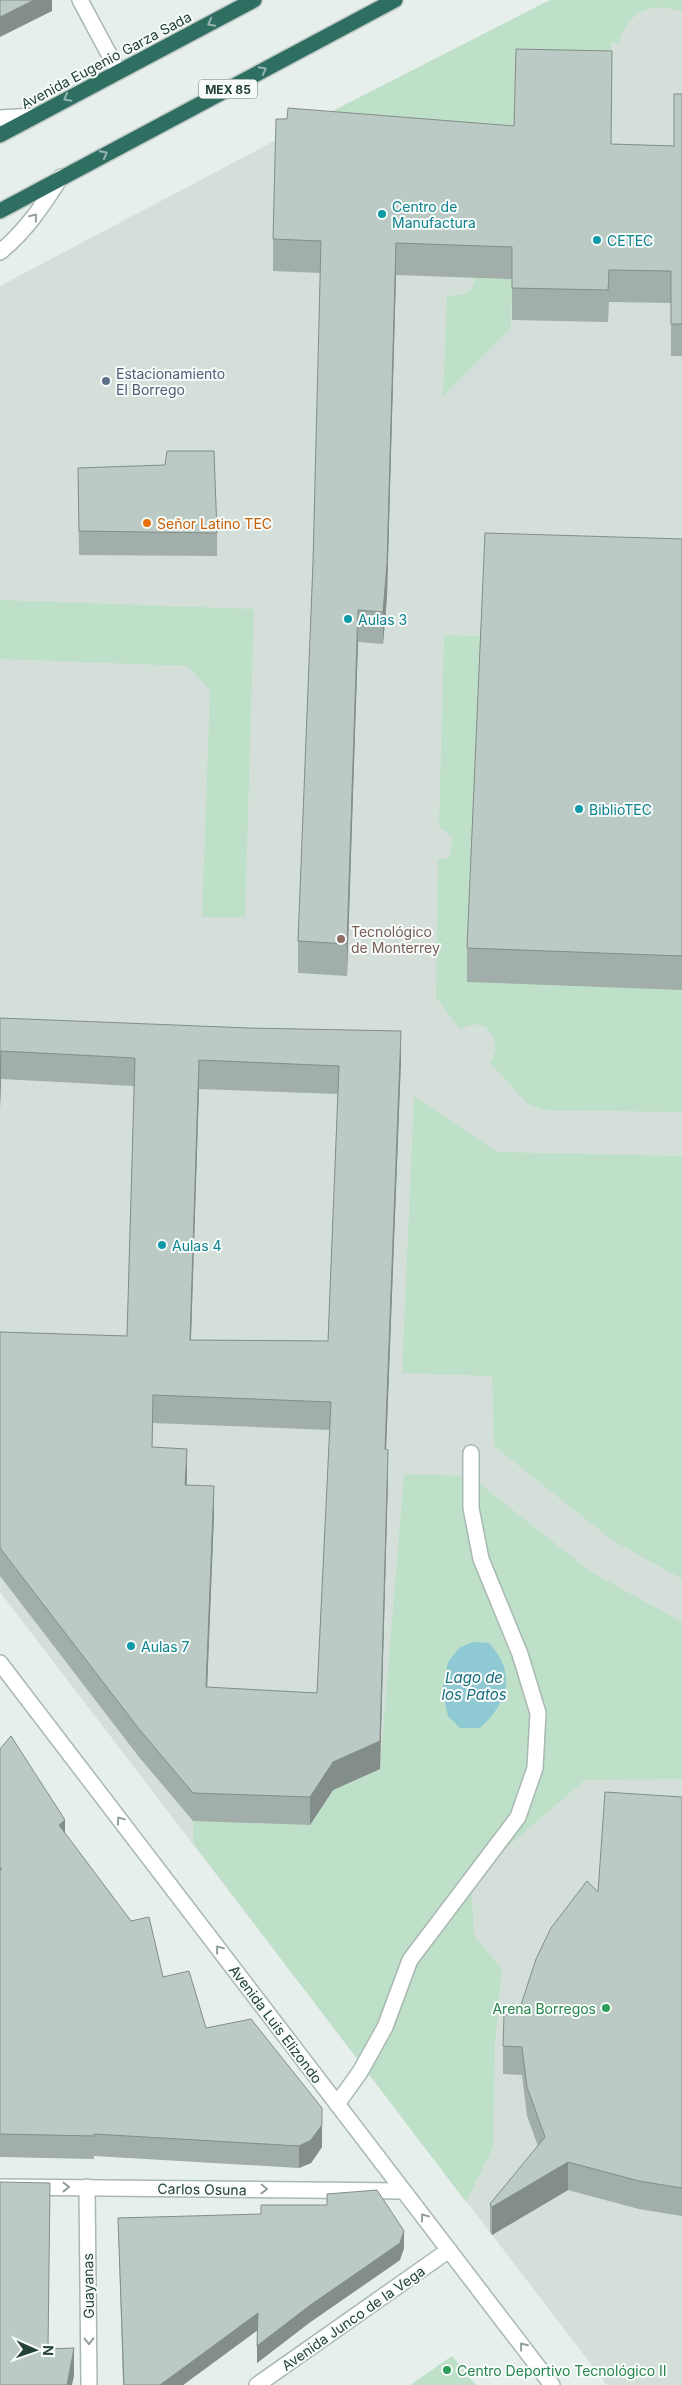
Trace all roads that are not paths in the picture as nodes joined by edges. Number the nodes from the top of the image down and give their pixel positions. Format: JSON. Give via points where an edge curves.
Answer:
{"nodes":[{"id":1,"x":80,"y":0,"type":"edge"},
{"id":2,"x":254,"y":0,"type":"edge"},
{"id":3,"x":395,"y":0,"type":"edge"},
{"id":4,"x":118,"y":71,"type":"junction"},
{"id":5,"x":34,"y":116,"type":"junction"},
{"id":6,"x":0,"y":118,"type":"edge"},
{"id":7,"x":0,"y":135,"type":"edge"},
{"id":8,"x":61,"y":177,"type":"junction"},
{"id":9,"x":0,"y":210,"type":"edge"},
{"id":10,"x":0,"y":252,"type":"edge"},
{"id":11,"x":471,"y":1453,"type":"dead end"},
{"id":12,"x":0,"y":1663,"type":"edge"},
{"id":13,"x":337,"y":2104,"type":"junction"},
{"id":14,"x":0,"y":2187,"type":"edge"},
{"id":15,"x":87,"y":2187,"type":"junction"},
{"id":16,"x":403,"y":2191,"type":"junction"},
{"id":17,"x":449,"y":2250,"type":"junction"},
{"id":18,"x":89,"y":2385,"type":"edge"},
{"id":19,"x":257,"y":2385,"type":"edge"},
{"id":20,"x":552,"y":2385,"type":"edge"}],
"edges":[{"from":1,"to":4,"type":"street"},
{"from":2,"to":4,"type":"highway","name":"Avenida Eugenio Garza Sada","one_way":true},
{"from":8,"to":3,"type":"highway","number":"MEX 85","one_way":true},
{"from":4,"to":5,"type":"highway","name":"Avenida Eugenio Garza Sada","one_way":true},
{"from":5,"to":6,"type":"street"},
{"from":5,"to":7,"type":"highway","name":"Avenida Eugenio Garza Sada"},
{"from":8,"to":9,"type":"highway"},
{"from":10,"to":8,"type":"street","one_way":true,"via":[[37,215]]},
{"from":11,"to":13,"type":"street","via":[[471,1508],[481,1559],[520,1654],[538,1713],[535,1768],[518,1816],[410,1960],[385,2027],[360,2072]]},
{"from":13,"to":12,"type":"street","name":"Avenida Luis Elizondo","one_way":true},
{"from":13,"to":16,"type":"street","name":"Avenida Luis Elizondo"},
{"from":14,"to":15,"type":"street","name":"Carlos Osuna","one_way":true},
{"from":15,"to":16,"type":"street","name":"Carlos Osuna","one_way":true},
{"from":15,"to":18,"type":"street","name":"Guayanas","one_way":true},
{"from":17,"to":16,"type":"street","name":"Avenida Luis Elizondo","one_way":true},
{"from":17,"to":19,"type":"street","name":"Avenida Junco de la Vega"},
{"from":20,"to":17,"type":"street","name":"Avenida Luis Elizondo","one_way":true}]}
